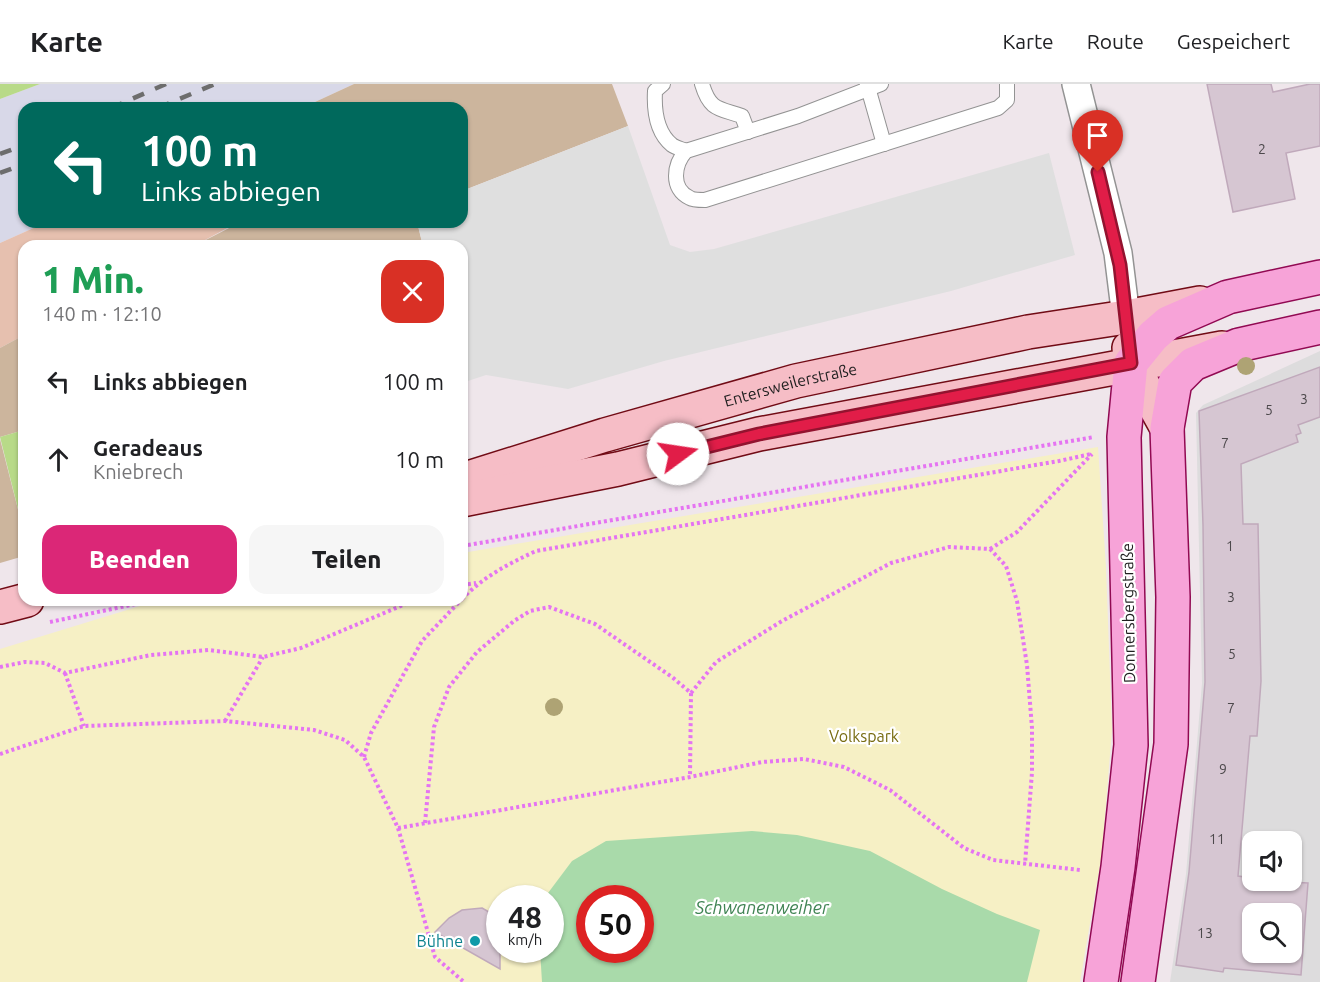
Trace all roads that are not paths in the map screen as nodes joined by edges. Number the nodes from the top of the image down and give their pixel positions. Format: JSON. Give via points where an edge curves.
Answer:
{"nodes":[{"id":1,"x":663,"y":84,"type":"edge"},
{"id":2,"x":702,"y":84,"type":"edge"},
{"id":3,"x":1007,"y":84,"type":"edge"},
{"id":4,"x":1076,"y":84,"type":"edge"},
{"id":5,"x":872,"y":85,"type":"edge"},
{"id":6,"x":748,"y":132,"type":"junction"},
{"id":7,"x":884,"y":144,"type":"junction"},
{"id":8,"x":686,"y":151,"type":"junction"},
{"id":9,"x":1320,"y":277,"type":"edge"},
{"id":10,"x":1228,"y":297,"type":"junction"},
{"id":11,"x":1126,"y":317,"type":"junction"},
{"id":12,"x":1320,"y":327,"type":"edge"},
{"id":13,"x":1239,"y":345,"type":"junction"},
{"id":14,"x":1131,"y":363,"type":"junction"},
{"id":15,"x":1167,"y":428,"type":"junction"},
{"id":16,"x":468,"y":478,"type":"edge"},
{"id":17,"x":468,"y":499,"type":"edge"},
{"id":18,"x":0,"y":607,"type":"edge"},
{"id":19,"x":36,"y":612,"type":"edge"},
{"id":20,"x":1101,"y":982,"type":"edge"},
{"id":21,"x":1138,"y":982,"type":"edge"}],
"edges":[{"from":1,"to":8,"type":"lane","via":[[655,91],[654,110],[672,145]]},
{"from":2,"to":6,"type":"lane","via":[[715,109],[742,116]]},
{"from":3,"to":7,"type":"lane","via":[[1006,100],[999,108]]},
{"from":4,"to":11,"type":"street","via":[[1118,253]]},
{"from":5,"to":6,"type":"lane"},
{"from":5,"to":7,"type":"lane"},
{"from":6,"to":8,"type":"lane"},
{"from":7,"to":8,"type":"lane","via":[[705,200],[690,199],[680,190],[675,175],[678,159]]},
{"from":9,"to":10,"type":"main road"},
{"from":10,"to":11,"type":"main road","name":"Entersweilerstraße"},
{"from":10,"to":14,"type":"main road","via":[[1168,323]]},
{"from":11,"to":14,"type":"main road"},
{"from":11,"to":16,"type":"main road","name":"Entersweilerstraße","via":[[1028,332],[795,381]]},
{"from":12,"to":13,"type":"main road"},
{"from":13,"to":14,"type":"main road"},
{"from":13,"to":15,"type":"main road","via":[[1193,364],[1175,382]]},
{"from":14,"to":15,"type":"main road"},
{"from":14,"to":17,"type":"main road","via":[[759,434],[618,470]]},
{"from":14,"to":20,"type":"main road","name":"Donnersbergstraße","via":[[1124,437],[1131,745]]},
{"from":15,"to":21,"type":"main road","via":[[1173,597],[1172,744]]},
{"from":18,"to":19,"type":"main road"}]}
